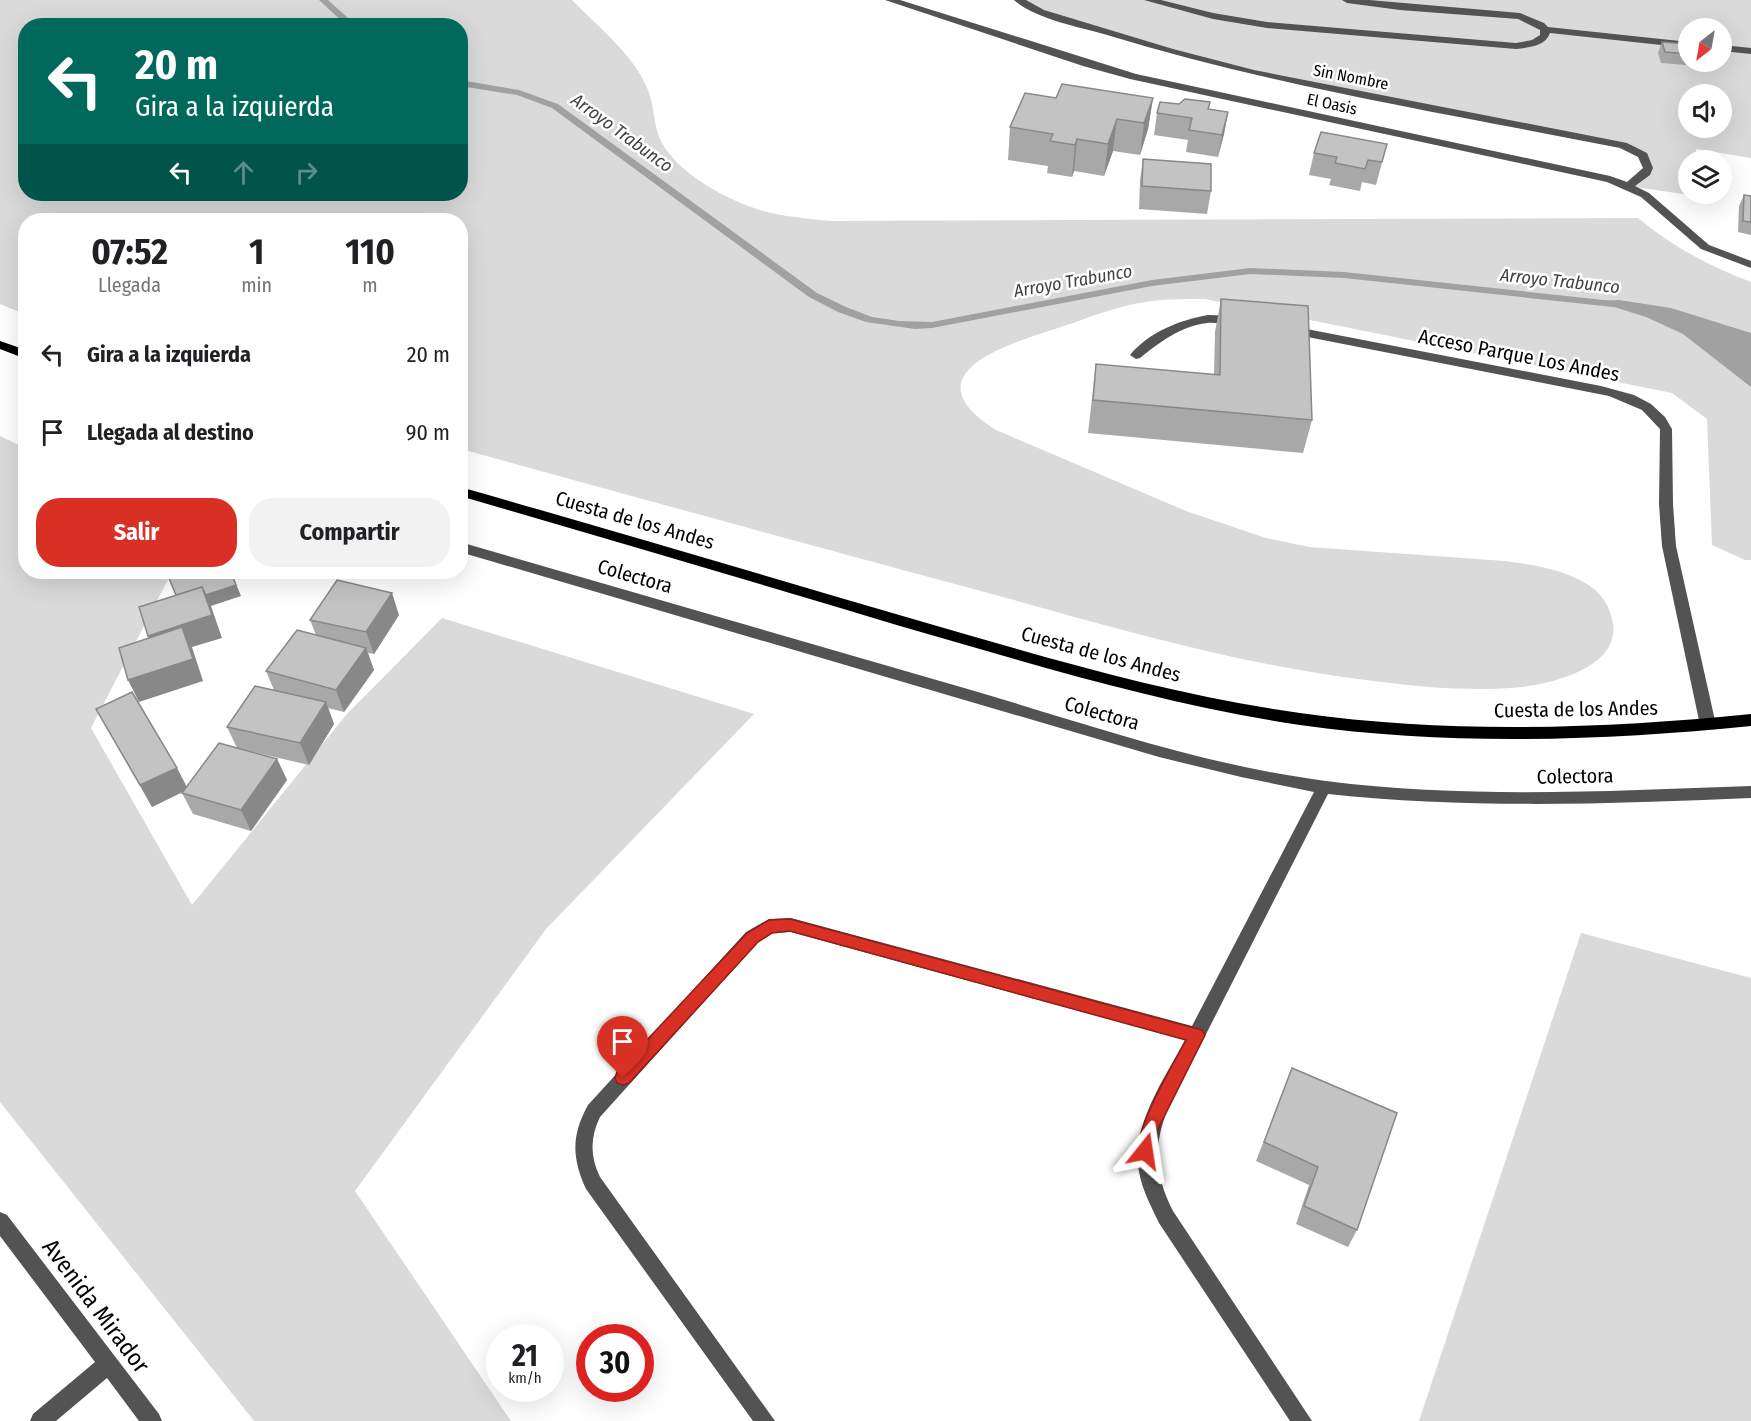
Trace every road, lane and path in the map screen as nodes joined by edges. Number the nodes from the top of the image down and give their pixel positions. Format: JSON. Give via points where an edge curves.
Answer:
{"nodes":[{"id":1,"x":890,"y":0,"type":"edge"},
{"id":2,"x":1019,"y":0,"type":"edge"},
{"id":3,"x":1149,"y":0,"type":"edge"},
{"id":4,"x":1347,"y":0,"type":"edge"},
{"id":5,"x":1545,"y":30,"type":"junction"},
{"id":6,"x":1678,"y":44,"type":"edge"},
{"id":7,"x":1732,"y":49,"type":"edge"},
{"id":8,"x":1751,"y":51,"type":"edge"},
{"id":9,"x":1629,"y":186,"type":"junction"},
{"id":10,"x":1751,"y":266,"type":"edge"},
{"id":11,"x":1254,"y":322,"type":"edge"},
{"id":12,"x":1277,"y":327,"type":"edge"},
{"id":13,"x":0,"y":345,"type":"edge"},
{"id":14,"x":18,"y":352,"type":"edge"},
{"id":15,"x":1136,"y":356,"type":"dead end"},
{"id":16,"x":468,"y":493,"type":"edge"},
{"id":17,"x":468,"y":549,"type":"edge"},
{"id":18,"x":1751,"y":720,"type":"edge"},
{"id":19,"x":1708,"y":725,"type":"junction"},
{"id":20,"x":1324,"y":787,"type":"junction"},
{"id":21,"x":1751,"y":792,"type":"edge"},
{"id":22,"x":1197,"y":1035,"type":"junction"},
{"id":23,"x":0,"y":1221,"type":"edge"},
{"id":24,"x":109,"y":1364,"type":"junction"},
{"id":25,"x":40,"y":1421,"type":"edge"},
{"id":26,"x":152,"y":1421,"type":"edge"},
{"id":27,"x":765,"y":1421,"type":"edge"},
{"id":28,"x":1302,"y":1421,"type":"edge"}],
"edges":[{"from":1,"to":9,"type":"street","name":"El Oasis","via":[[1110,71],[1590,174]]},
{"from":2,"to":9,"type":"street","name":"Sin Nombre","via":[[1041,12],[1224,66],[1623,145],[1643,155],[1648,168]]},
{"from":3,"to":5,"type":"street","via":[[1267,25],[1516,46],[1542,40]]},
{"from":4,"to":5,"type":"street","via":[[1508,14],[1532,19]]},
{"from":5,"to":6,"type":"street"},
{"from":7,"to":8,"type":"street"},
{"from":9,"to":10,"type":"street","name":"El Oasis","via":[[1658,205],[1705,248]]},
{"from":11,"to":15,"type":"street","via":[[1190,322],[1165,332]]},
{"from":12,"to":19,"type":"street","name":"Acceso Parque Los Andes","via":[[1601,390],[1651,409],[1666,429],[1669,546]]},
{"from":13,"to":14,"type":"main road"},
{"from":16,"to":19,"type":"main road","name":"Cuesta de los Andes","via":[[1056,666],[1239,709],[1432,731],[1528,734]]},
{"from":17,"to":20,"type":"street","name":"Colectora","via":[[1159,751]]},
{"from":18,"to":19,"type":"main road","name":"Cuesta de los Andes"},
{"from":20,"to":21,"type":"street","name":"Colectora","via":[[1387,794],[1503,798]]},
{"from":20,"to":22,"type":"street"},
{"from":22,"to":27,"type":"street","via":[[790,925],[769,926],[752,937],[594,1111],[585,1125],[582,1156],[593,1183]]},
{"from":22,"to":28,"type":"street","via":[[1150,1128],[1145,1151],[1147,1172],[1166,1217]]},
{"from":23,"to":24,"type":"street","name":"Avenida Mirador"},
{"from":24,"to":25,"type":"street"},
{"from":24,"to":26,"type":"street","name":"Avenida Mirador"}]}
